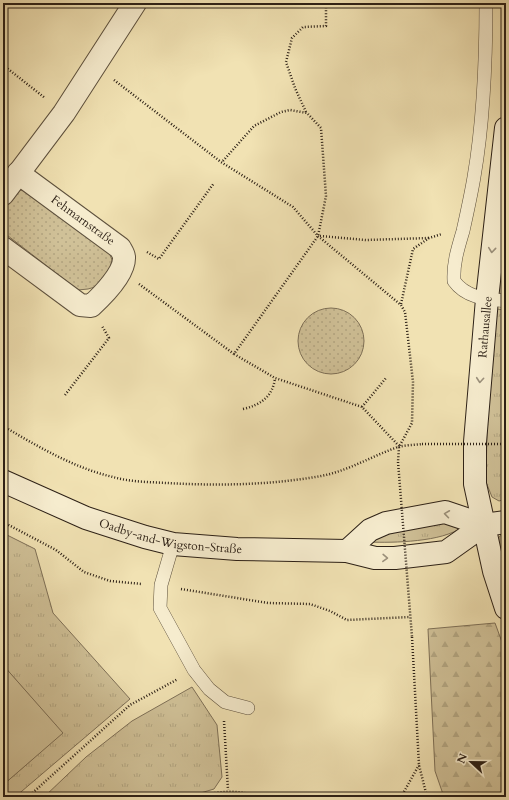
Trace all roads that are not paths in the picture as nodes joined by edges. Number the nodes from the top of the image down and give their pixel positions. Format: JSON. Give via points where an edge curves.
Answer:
{"nodes":[{"id":1,"x":135,"y":3,"type":"edge"},
{"id":2,"x":486,"y":3,"type":"edge"},
{"id":3,"x":506,"y":128,"type":"edge"},
{"id":4,"x":18,"y":173,"type":"junction"},
{"id":5,"x":3,"y":194,"type":"edge"},
{"id":6,"x":3,"y":248,"type":"edge"},
{"id":7,"x":496,"y":300,"type":"edge"},
{"id":8,"x":3,"y":481,"type":"edge"},
{"id":9,"x":506,"y":522,"type":"edge"},
{"id":10,"x":484,"y":525,"type":"junction"},
{"id":11,"x":173,"y":544,"type":"junction"},
{"id":12,"x":347,"y":551,"type":"junction"},
{"id":13,"x":506,"y":608,"type":"edge"},
{"id":14,"x":248,"y":708,"type":"dead end"}],
"edges":[{"from":1,"to":4,"type":"main road","via":[[64,113]]},
{"from":2,"to":7,"type":"lane","via":[[481,135],[453,266],[454,282],[464,293]]},
{"from":3,"to":7,"type":"main road","name":"Rathausallee","one_way":true},
{"from":4,"to":5,"type":"main road"},
{"from":4,"to":6,"type":"main road","name":"Fehmarnstraße","via":[[120,248],[123,263],[99,299],[91,306],[80,305]]},
{"from":7,"to":10,"type":"main road","name":"Rathausallee","one_way":true,"via":[[475,442],[475,484]]},
{"from":8,"to":11,"type":"main road","name":"Oadby-and-Wigston-Straße","via":[[86,518]]},
{"from":9,"to":10,"type":"main road","name":"Oadby-and-Wigston-Straße"},
{"from":12,"to":10,"type":"main road","name":"Oadby-and-Wigston-Straße","one_way":true,"via":[[375,558],[446,552]]},
{"from":10,"to":12,"type":"main road","name":"Oadby-and-Wigston-Straße","one_way":true,"via":[[445,512],[386,523],[370,530]]},
{"from":10,"to":13,"type":"main road","via":[[494,571]]},
{"from":11,"to":12,"type":"main road","name":"Oadby-and-Wigston-Straße","via":[[237,549]]},
{"from":11,"to":14,"type":"lane","via":[[161,585],[160,608],[194,670],[209,689],[225,702]]}]}
